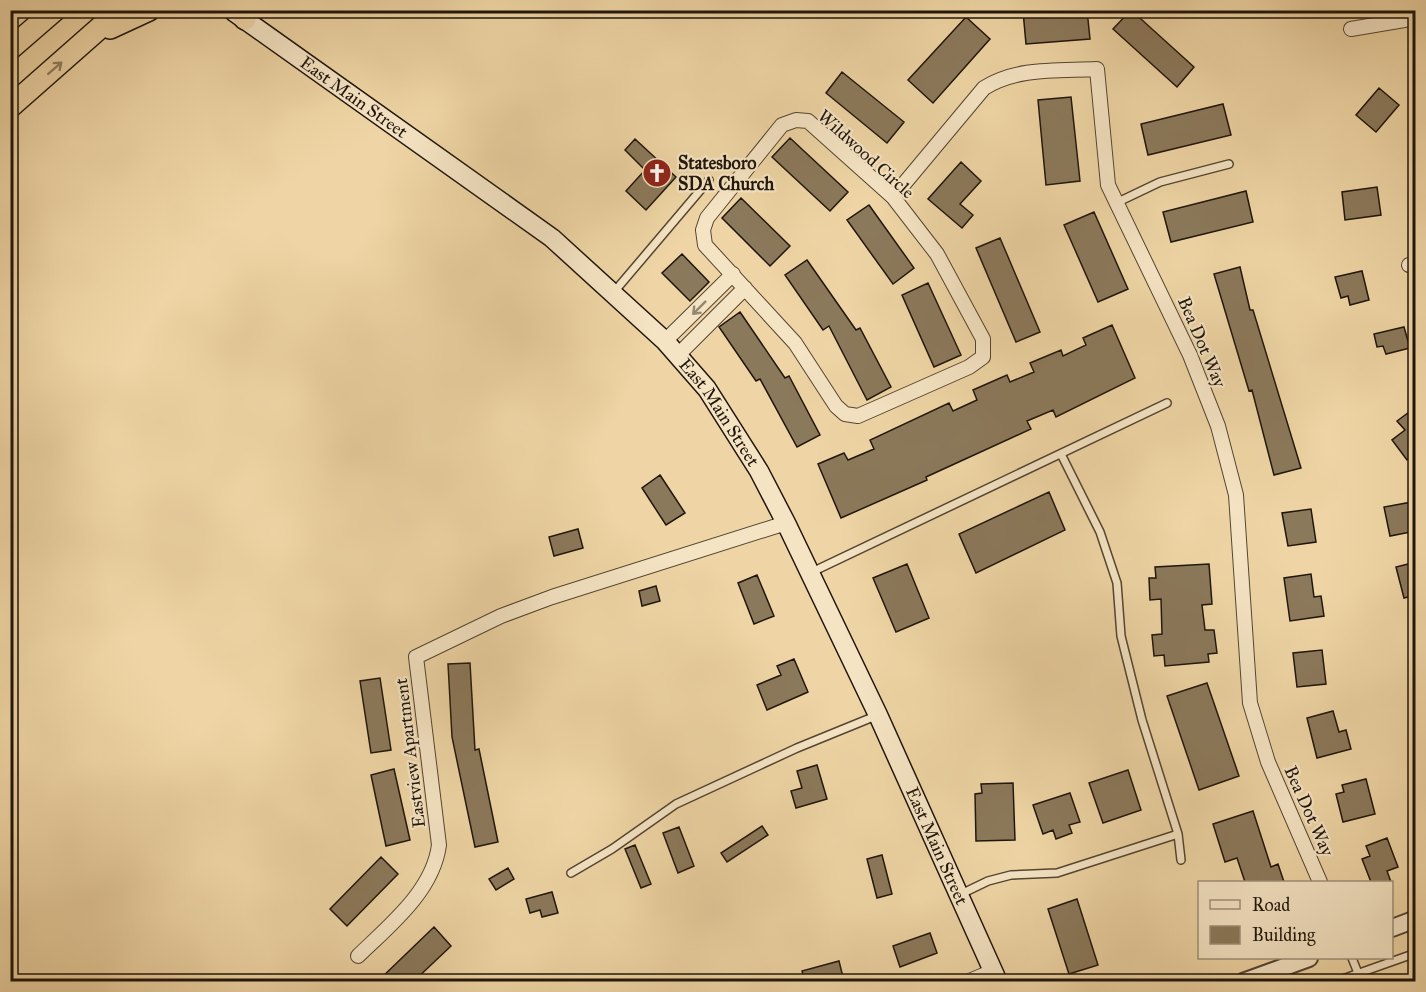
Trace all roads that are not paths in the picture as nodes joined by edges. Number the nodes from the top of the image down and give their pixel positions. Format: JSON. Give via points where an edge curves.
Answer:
{"nodes":[{"id":1,"x":55,"y":10,"type":"edge"},
{"id":2,"x":120,"y":10,"type":"edge"},
{"id":3,"x":149,"y":10,"type":"edge"},
{"id":4,"x":239,"y":14,"type":"edge"},
{"id":5,"x":1416,"y":18,"type":"edge"},
{"id":6,"x":1350,"y":29,"type":"dead end"},
{"id":7,"x":90,"y":37,"type":"junction"},
{"id":8,"x":10,"y":50,"type":"edge"},
{"id":9,"x":10,"y":107,"type":"edge"},
{"id":10,"x":1229,"y":164,"type":"dead end"},
{"id":11,"x":709,"y":180,"type":"dead end"},
{"id":12,"x":893,"y":197,"type":"junction"},
{"id":13,"x":1116,"y":203,"type":"junction"},
{"id":14,"x":732,"y":274,"type":"junction"},
{"id":15,"x":745,"y":288,"type":"junction"},
{"id":16,"x":614,"y":291,"type":"junction"},
{"id":17,"x":665,"y":341,"type":"junction"},
{"id":18,"x":678,"y":355,"type":"junction"},
{"id":19,"x":1167,"y":403,"type":"dead end"},
{"id":20,"x":1061,"y":454,"type":"junction"},
{"id":21,"x":786,"y":524,"type":"junction"},
{"id":22,"x":810,"y":573,"type":"junction"},
{"id":23,"x":878,"y":715,"type":"junction"},
{"id":24,"x":1178,"y":834,"type":"junction"},
{"id":25,"x":1181,"y":860,"type":"dead end"},
{"id":26,"x":571,"y":873,"type":"dead end"},
{"id":27,"x":1320,"y":881,"type":"edge"},
{"id":28,"x":959,"y":895,"type":"junction"},
{"id":29,"x":1416,"y":919,"type":"edge"},
{"id":30,"x":1393,"y":928,"type":"edge"},
{"id":31,"x":1416,"y":953,"type":"edge"},
{"id":32,"x":358,"y":956,"type":"dead end"},
{"id":33,"x":1304,"y":959,"type":"edge"},
{"id":34,"x":1353,"y":959,"type":"edge"},
{"id":35,"x":1358,"y":973,"type":"junction"},
{"id":36,"x":995,"y":976,"type":"edge"},
{"id":37,"x":967,"y":981,"type":"edge"},
{"id":38,"x":1243,"y":981,"type":"edge"},
{"id":39,"x":1334,"y":981,"type":"edge"}],
"edges":[{"from":1,"to":8,"type":"highway"},
{"from":2,"to":7,"type":"highway"},
{"from":3,"to":7,"type":"highway"},
{"from":4,"to":16,"type":"main road","name":"East Main Street","via":[[543,231]]},
{"from":5,"to":6,"type":"street"},
{"from":9,"to":7,"type":"highway","one_way":true},
{"from":10,"to":13,"type":"lane","via":[[1160,182]]},
{"from":11,"to":16,"type":"lane"},
{"from":12,"to":13,"type":"street","name":"Bea Dot Way","via":[[984,88],[1002,77],[1021,73],[1097,69],[1105,168]]},
{"from":12,"to":14,"type":"street","name":"Wildwood Circle","via":[[808,121],[782,125],[707,218],[702,230],[705,245]]},
{"from":12,"to":15,"type":"street","name":"Wildwood Circle","via":[[937,254],[983,339],[983,357],[969,367],[858,416],[845,414],[795,343]]},
{"from":13,"to":27,"type":"street","name":"Bea Dot Way","via":[[1190,355],[1218,426],[1236,495],[1250,703],[1268,762]]},
{"from":14,"to":15,"type":"street","name":"Wildwood Circle"},
{"from":14,"to":17,"type":"street","one_way":true},
{"from":15,"to":18,"type":"street"},
{"from":16,"to":17,"type":"main road","name":"East Main Street"},
{"from":17,"to":18,"type":"main road","name":"East Main Street"},
{"from":18,"to":21,"type":"main road","name":"East Main Street","via":[[738,435]]},
{"from":19,"to":20,"type":"lane"},
{"from":20,"to":22,"type":"lane"},
{"from":20,"to":24,"type":"lane","via":[[1100,532],[1117,583],[1121,636],[1142,720]]},
{"from":21,"to":22,"type":"main road","name":"East Main Street"},
{"from":21,"to":32,"type":"street","name":"Eastview Apartment","via":[[552,597],[501,616],[417,657],[439,845],[437,863],[424,887]]},
{"from":22,"to":23,"type":"main road","name":"East Main Street"},
{"from":23,"to":26,"type":"lane","via":[[676,804]]},
{"from":23,"to":28,"type":"main road","name":"East Main Street"},
{"from":24,"to":25,"type":"lane"},
{"from":24,"to":28,"type":"lane","via":[[1057,873],[1011,875],[988,881]]},
{"from":28,"to":36,"type":"main road","name":"East Main Street"},
{"from":29,"to":30,"type":"street"},
{"from":31,"to":35,"type":"lane"},
{"from":33,"to":38,"type":"street"},
{"from":34,"to":35,"type":"lane"},
{"from":35,"to":39,"type":"lane"},
{"from":36,"to":37,"type":"street"}]}
